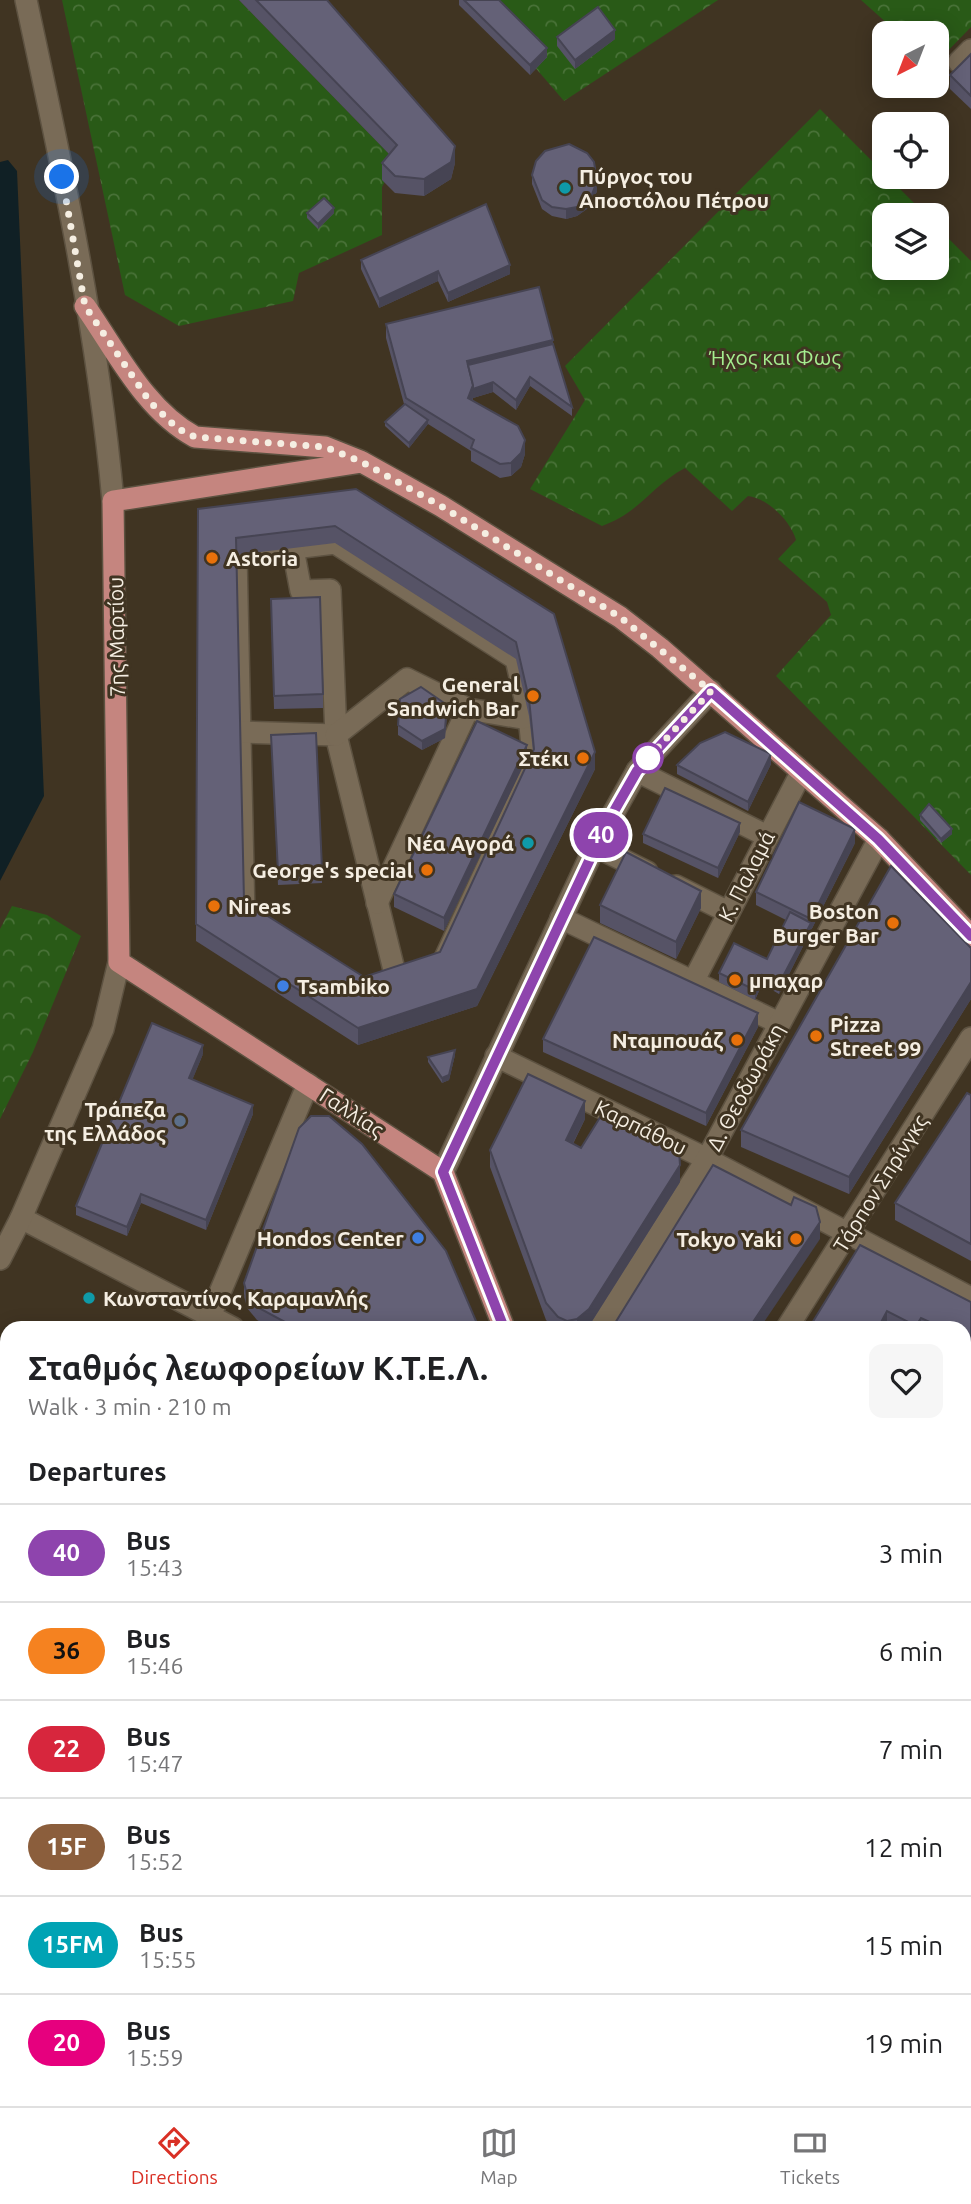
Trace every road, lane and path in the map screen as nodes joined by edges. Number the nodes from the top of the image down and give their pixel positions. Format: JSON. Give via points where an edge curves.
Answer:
{"nodes":[{"id":1,"x":26,"y":0,"type":"edge"},
{"id":2,"x":85,"y":306,"type":"junction"},
{"id":3,"x":362,"y":462,"type":"junction"},
{"id":4,"x":113,"y":501,"type":"junction"},
{"id":5,"x":294,"y":555,"type":"junction"},
{"id":6,"x":711,"y":691,"type":"junction"},
{"id":7,"x":468,"y":709,"type":"junction"},
{"id":8,"x":526,"y":717,"type":"junction"},
{"id":9,"x":245,"y":732,"type":"junction"},
{"id":10,"x":336,"y":735,"type":"junction"},
{"id":11,"x":637,"y":771,"type":"junction"},
{"id":12,"x":801,"y":773,"type":"junction"},
{"id":13,"x":767,"y":836,"type":"junction"},
{"id":14,"x":878,"y":839,"type":"junction"},
{"id":15,"x":595,"y":846,"type":"junction"},
{"id":16,"x":377,"y":903,"type":"junction"},
{"id":17,"x":728,"y":912,"type":"junction"},
{"id":18,"x":561,"y":918,"type":"junction"},
{"id":19,"x":971,"y":936,"type":"edge"},
{"id":20,"x":119,"y":962,"type":"junction"},
{"id":21,"x":396,"y":978,"type":"junction"},
{"id":22,"x":694,"y":980,"type":"junction"},
{"id":23,"x":779,"y":1023,"type":"junction"},
{"id":24,"x":971,"y":1038,"type":"edge"},
{"id":25,"x":496,"y":1056,"type":"junction"},
{"id":26,"x":308,"y":1084,"type":"junction"},
{"id":27,"x":706,"y":1159,"type":"junction"},
{"id":28,"x":443,"y":1172,"type":"junction"},
{"id":29,"x":21,"y":1218,"type":"junction"},
{"id":30,"x":848,"y":1234,"type":"junction"},
{"id":31,"x":0,"y":1259,"type":"edge"},
{"id":32,"x":971,"y":1298,"type":"edge"},
{"id":33,"x":210,"y":1316,"type":"junction"},
{"id":34,"x":220,"y":1321,"type":"edge"},
{"id":35,"x":501,"y":1321,"type":"edge"},
{"id":36,"x":603,"y":1321,"type":"edge"},
{"id":37,"x":792,"y":1321,"type":"edge"}],
"edges":[{"from":1,"to":2,"type":"street","name":"7ης Μαρτίου"},
{"from":2,"to":3,"type":"main road","via":[[150,402],[177,428],[195,437],[325,447]]},
{"from":2,"to":4,"type":"street","name":"7ης Μαρτίου"},
{"from":3,"to":4,"type":"main road"},
{"from":3,"to":6,"type":"main road","via":[[620,617]]},
{"from":4,"to":20,"type":"main road","name":"7ης Μαρτίου"},
{"from":5,"to":8,"type":"street","via":[[335,543],[516,659]]},
{"from":5,"to":9,"type":"street","via":[[236,555]]},
{"from":5,"to":10,"type":"street","via":[[301,592],[330,590]]},
{"from":6,"to":11,"type":"street"},
{"from":6,"to":12,"type":"main road"},
{"from":7,"to":8,"type":"street"},
{"from":7,"to":10,"type":"street","via":[[407,679]]},
{"from":7,"to":16,"type":"street"},
{"from":8,"to":21,"type":"street","via":[[534,766],[440,969]]},
{"from":9,"to":10,"type":"street"},
{"from":9,"to":21,"type":"street","via":[[244,918],[364,994]]},
{"from":10,"to":16,"type":"street"},
{"from":11,"to":13,"type":"street"},
{"from":11,"to":15,"type":"street"},
{"from":12,"to":13,"type":"street","name":"Κ. Παλαμά"},
{"from":12,"to":14,"type":"main road"},
{"from":13,"to":17,"type":"street","name":"Κ. Παλαμά"},
{"from":14,"to":19,"type":"main road"},
{"from":14,"to":23,"type":"street","name":"Δ. Θεοδωράκη"},
{"from":15,"to":17,"type":"street"},
{"from":15,"to":18,"type":"street"},
{"from":16,"to":21,"type":"street"},
{"from":17,"to":22,"type":"street","name":"Κ. Παλαμά"},
{"from":18,"to":22,"type":"street"},
{"from":18,"to":25,"type":"street"},
{"from":20,"to":26,"type":"main road","name":"Γαλλίας"},
{"from":20,"to":29,"type":"street","name":"7ης Μαρτίου","via":[[103,1029]]},
{"from":22,"to":23,"type":"street"},
{"from":23,"to":27,"type":"street","name":"Δ. Θεοδωράκη"},
{"from":24,"to":30,"type":"street","name":"Τάρπον Σπρίνγκς"},
{"from":25,"to":27,"type":"street","name":"Καρπάθου"},
{"from":25,"to":28,"type":"street"},
{"from":26,"to":28,"type":"main road","name":"Γαλλίας"},
{"from":26,"to":33,"type":"street"},
{"from":27,"to":30,"type":"street","name":"Καρπάθου"},
{"from":27,"to":36,"type":"street","name":"Δ. Θεοδωράκη"},
{"from":28,"to":35,"type":"main road"},
{"from":29,"to":31,"type":"street","name":"7ης Μαρτίου"},
{"from":29,"to":33,"type":"street"},
{"from":30,"to":32,"type":"street","name":"Καρπάθου"},
{"from":30,"to":37,"type":"street","name":"Τάρπον Σπρίνγκς"},
{"from":33,"to":34,"type":"street"}]}
